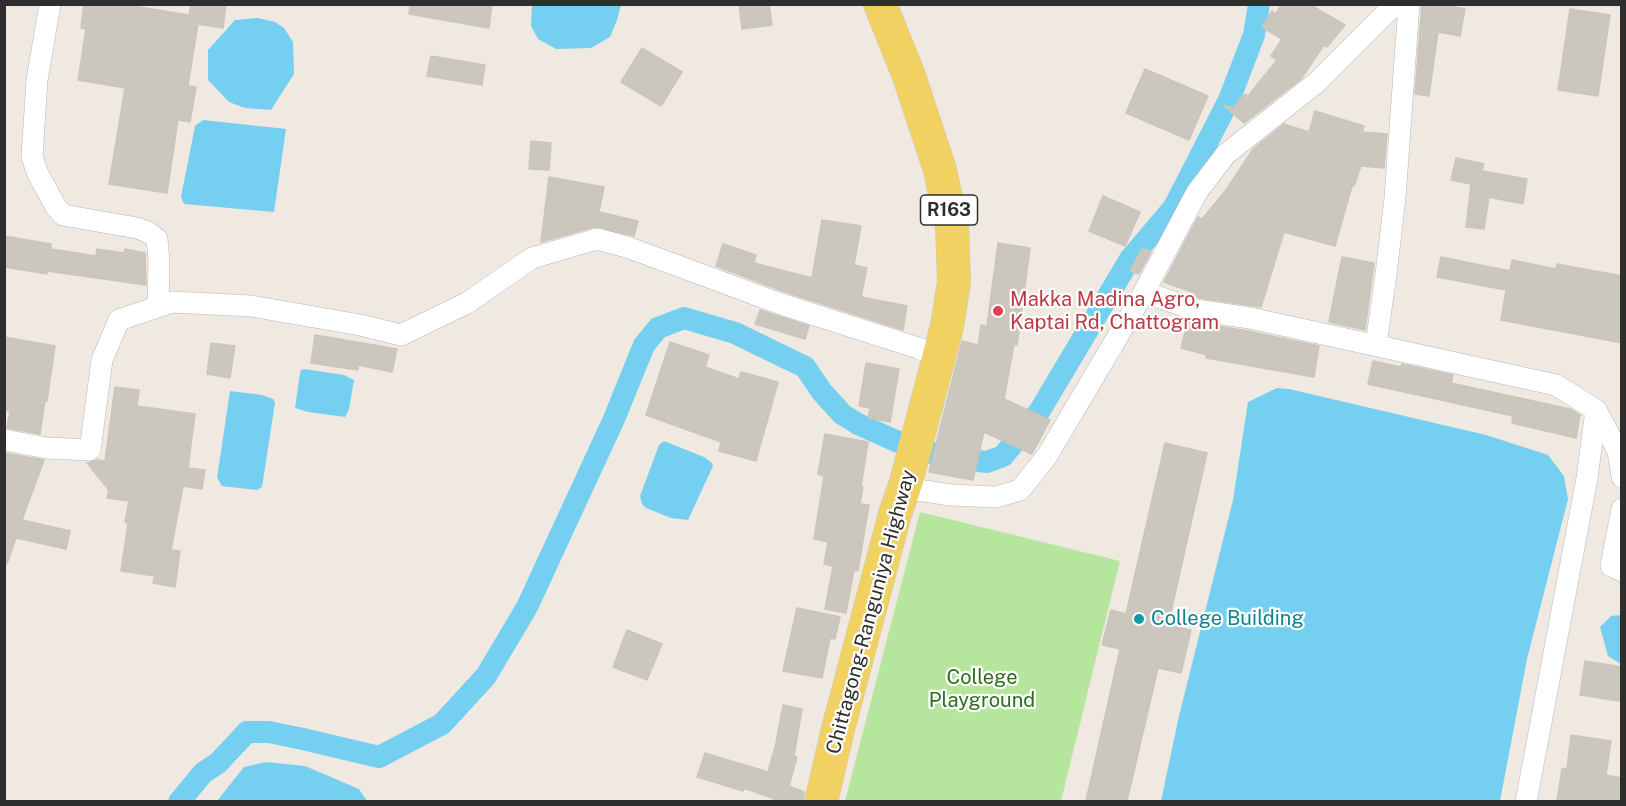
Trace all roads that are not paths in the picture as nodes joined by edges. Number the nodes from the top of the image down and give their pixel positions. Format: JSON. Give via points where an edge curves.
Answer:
{"nodes":[{"id":1,"x":50,"y":4,"type":"edge"},
{"id":2,"x":880,"y":4,"type":"edge"},
{"id":3,"x":1397,"y":4,"type":"edge"},
{"id":4,"x":1409,"y":4,"type":"edge"},
{"id":5,"x":1144,"y":292,"type":"junction"},
{"id":6,"x":158,"y":307,"type":"junction"},
{"id":7,"x":1376,"y":345,"type":"junction"},
{"id":8,"x":939,"y":357,"type":"junction"},
{"id":9,"x":1596,"y":410,"type":"junction"},
{"id":10,"x":4,"y":440,"type":"edge"},
{"id":11,"x":1622,"y":477,"type":"edge"},
{"id":12,"x":905,"y":485,"type":"junction"},
{"id":13,"x":1622,"y":509,"type":"edge"},
{"id":14,"x":1622,"y":572,"type":"edge"},
{"id":15,"x":821,"y":801,"type":"edge"},
{"id":16,"x":1526,"y":801,"type":"edge"}],
"edges":[{"from":1,"to":6,"type":"street","via":[[34,124],[32,157],[38,174],[63,215],[137,228],[157,238]]},
{"from":2,"to":8,"type":"main road","number":"R163","via":[[909,75],[940,170],[952,226],[954,282]]},
{"from":3,"to":5,"type":"street","via":[[1316,83],[1226,154],[1197,192]]},
{"from":4,"to":7,"type":"street","via":[[1395,198]]},
{"from":5,"to":7,"type":"street","via":[[1196,310]]},
{"from":5,"to":12,"type":"street","via":[[1047,456],[1020,490],[996,497],[951,495]]},
{"from":6,"to":8,"type":"street","via":[[172,302],[251,306],[401,335],[467,303],[532,258],[597,239]]},
{"from":6,"to":10,"type":"street","via":[[119,320],[102,360],[90,450]]},
{"from":7,"to":9,"type":"street","via":[[1556,386]]},
{"from":8,"to":12,"type":"main road","name":"Chittagong-Ranguniya Highway","number":"R163"},
{"from":9,"to":11,"type":"street","via":[[1618,451]]},
{"from":9,"to":16,"type":"street","via":[[1587,478]]},
{"from":12,"to":15,"type":"main road","name":"Chittagong-Ranguniya Highway","number":"R163"},
{"from":13,"to":14,"type":"street","via":[[1611,566]]}]}
